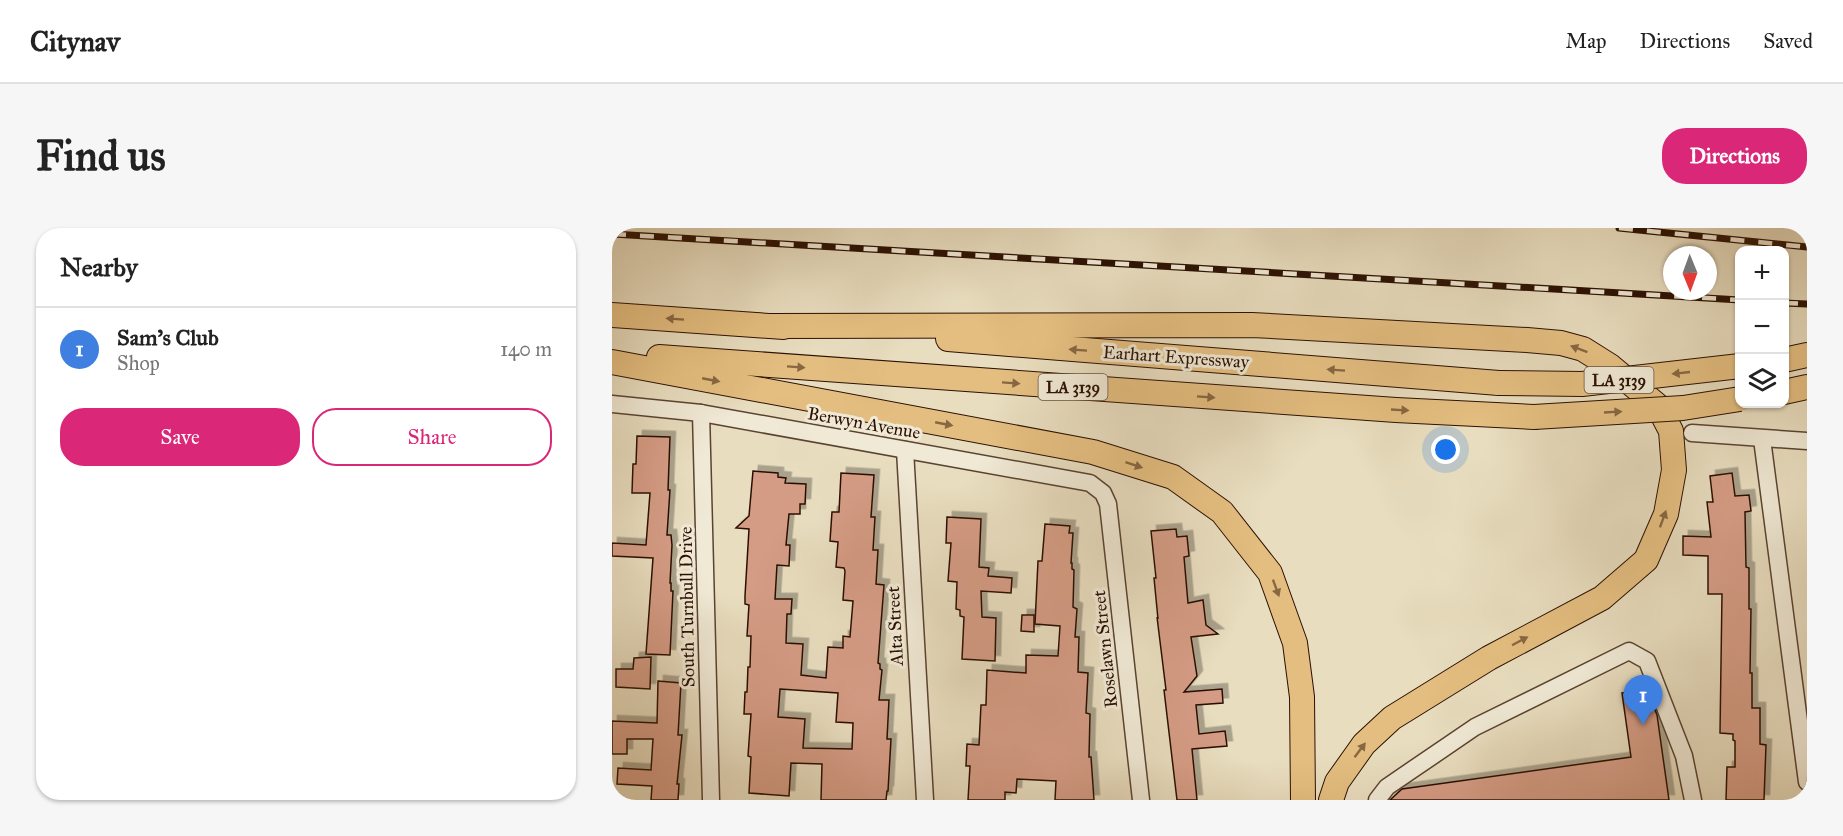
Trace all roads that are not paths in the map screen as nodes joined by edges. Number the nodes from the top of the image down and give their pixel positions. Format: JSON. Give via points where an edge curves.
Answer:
{"nodes":[{"id":1,"x":612,"y":315,"type":"edge"},
{"id":2,"x":771,"y":326,"type":"junction"},
{"id":3,"x":612,"y":354,"type":"edge"},
{"id":4,"x":1807,"y":355,"type":"edge"},
{"id":5,"x":1789,"y":359,"type":"edge"},
{"id":6,"x":612,"y":362,"type":"edge"},
{"id":7,"x":1735,"y":367,"type":"edge"},
{"id":8,"x":1807,"y":387,"type":"edge"},
{"id":9,"x":1789,"y":391,"type":"edge"},
{"id":10,"x":1735,"y":400,"type":"edge"},
{"id":11,"x":612,"y":404,"type":"edge"},
{"id":12,"x":701,"y":413,"type":"junction"},
{"id":13,"x":1692,"y":434,"type":"dead end"},
{"id":14,"x":1762,"y":439,"type":"junction"},
{"id":15,"x":1807,"y":441,"type":"edge"},
{"id":16,"x":905,"y":450,"type":"junction"},
{"id":17,"x":1103,"y":494,"type":"joint"},
{"id":18,"x":1807,"y":782,"type":"edge"},
{"id":19,"x":711,"y":800,"type":"edge"},
{"id":20,"x":925,"y":800,"type":"edge"},
{"id":21,"x":1141,"y":800,"type":"edge"},
{"id":22,"x":1302,"y":800,"type":"edge"},
{"id":23,"x":1331,"y":800,"type":"edge"},
{"id":24,"x":1377,"y":800,"type":"edge"},
{"id":25,"x":1693,"y":800,"type":"edge"}],
"edges":[{"from":2,"to":1,"type":"highway","name":"Earhart Expressway","number":"LA 3139","one_way":true},
{"from":7,"to":2,"type":"highway","name":"Earhart Expressway","number":"LA 3139","one_way":true,"bridge":true,"via":[[1582,384],[1499,383]]},
{"from":23,"to":2,"type":"highway","one_way":true,"via":[[1337,782],[1364,744],[1392,718],[1489,658],[1602,598],[1646,560],[1666,514],[1674,470],[1671,431],[1658,406],[1610,366],[1583,349],[1561,343],[1252,325]]},
{"from":3,"to":10,"type":"highway","name":"Earhart Expressway","number":"LA 3139","one_way":true,"bridge":true,"via":[[1384,410],[1534,417],[1683,408]]},
{"from":4,"to":5,"type":"highway"},
{"from":6,"to":22,"type":"highway","one_way":true,"via":[[1093,452],[1173,477],[1222,512],[1270,573],[1295,643],[1302,697]]},
{"from":8,"to":9,"type":"highway"},
{"from":11,"to":12,"type":"street","name":"Berwyn Avenue"},
{"from":12,"to":16,"type":"street","name":"Berwyn Avenue"},
{"from":12,"to":19,"type":"street","name":"South Turnbull Drive"},
{"from":13,"to":14,"type":"street"},
{"from":14,"to":15,"type":"street"},
{"from":14,"to":18,"type":"street"},
{"from":16,"to":17,"type":"street","name":"Berwyn Avenue","via":[[1090,483]]},
{"from":16,"to":20,"type":"street","name":"Alta Street"},
{"from":17,"to":21,"type":"street","name":"Roselawn Street","via":[[1108,504]]},
{"from":24,"to":25,"type":"street","via":[[1388,787],[1475,727],[1629,651],[1647,661],[1683,756]]}]}
